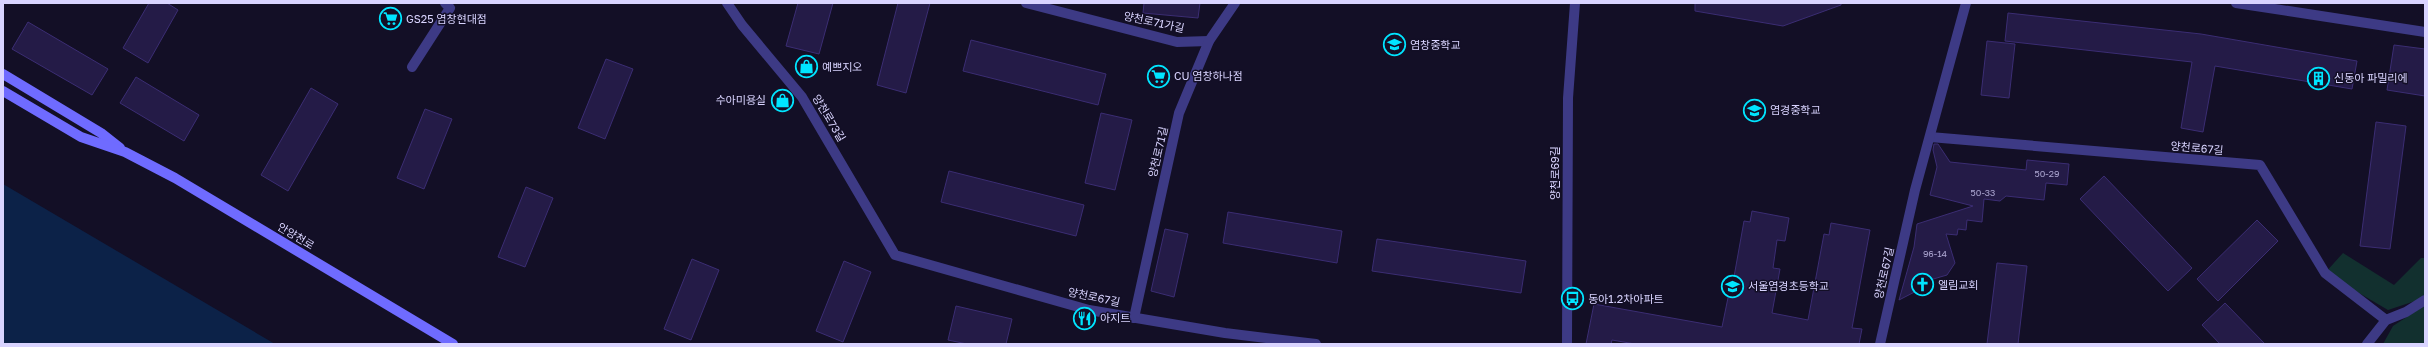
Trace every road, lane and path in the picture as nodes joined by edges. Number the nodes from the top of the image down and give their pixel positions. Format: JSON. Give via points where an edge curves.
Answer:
{"nodes":[{"id":1,"x":445,"y":3,"type":"edge"},
{"id":2,"x":727,"y":3,"type":"edge"},
{"id":3,"x":1026,"y":3,"type":"edge"},
{"id":4,"x":1235,"y":3,"type":"edge"},
{"id":5,"x":1576,"y":3,"type":"edge"},
{"id":6,"x":1966,"y":3,"type":"edge"},
{"id":7,"x":2236,"y":3,"type":"edge"},
{"id":8,"x":2425,"y":32,"type":"edge"},
{"id":9,"x":1209,"y":41,"type":"junction"},
{"id":10,"x":412,"y":67,"type":"dead end"},
{"id":11,"x":3,"y":74,"type":"edge"},
{"id":12,"x":3,"y":91,"type":"edge"},
{"id":13,"x":1930,"y":138,"type":"junction"},
{"id":14,"x":125,"y":152,"type":"junction"},
{"id":15,"x":895,"y":255,"type":"joint"},
{"id":16,"x":2425,"y":300,"type":"edge"},
{"id":17,"x":1134,"y":318,"type":"junction"},
{"id":18,"x":2386,"y":320,"type":"junction"},
{"id":19,"x":453,"y":344,"type":"edge"},
{"id":20,"x":1316,"y":344,"type":"edge"},
{"id":21,"x":1567,"y":344,"type":"edge"},
{"id":22,"x":1880,"y":344,"type":"edge"},
{"id":23,"x":2368,"y":344,"type":"edge"}],
"edges":[{"from":1,"to":10,"type":"street","via":[[450,8]]},
{"from":2,"to":15,"type":"street","name":"양천로73길","via":[[802,97]]},
{"from":3,"to":9,"type":"street","name":"양천로71가길","via":[[1177,42]]},
{"from":4,"to":9,"type":"street","name":"양천로71길"},
{"from":5,"to":21,"type":"street","name":"양천로69길","via":[[1568,98]]},
{"from":6,"to":13,"type":"street","name":"양천로67길"},
{"from":7,"to":8,"type":"street"},
{"from":9,"to":17,"type":"street","name":"양천로71길","via":[[1179,113]]},
{"from":11,"to":14,"type":"main road","name":"안양천로","via":[[101,133]]},
{"from":12,"to":14,"type":"main road","name":"안양천로","via":[[81,137]]},
{"from":13,"to":18,"type":"street","name":"양천로67길","via":[[2260,165],[2325,273]]},
{"from":13,"to":22,"type":"street","name":"양천로67길","via":[[1915,190]]},
{"from":14,"to":19,"type":"main road","name":"안양천로","via":[[195,190]]},
{"from":15,"to":17,"type":"street","name":"양천로67길","via":[[1089,310]]},
{"from":16,"to":18,"type":"street","via":[[2406,312]]},
{"from":17,"to":20,"type":"street","name":"양천로67길"},
{"from":18,"to":23,"type":"street"}]}
